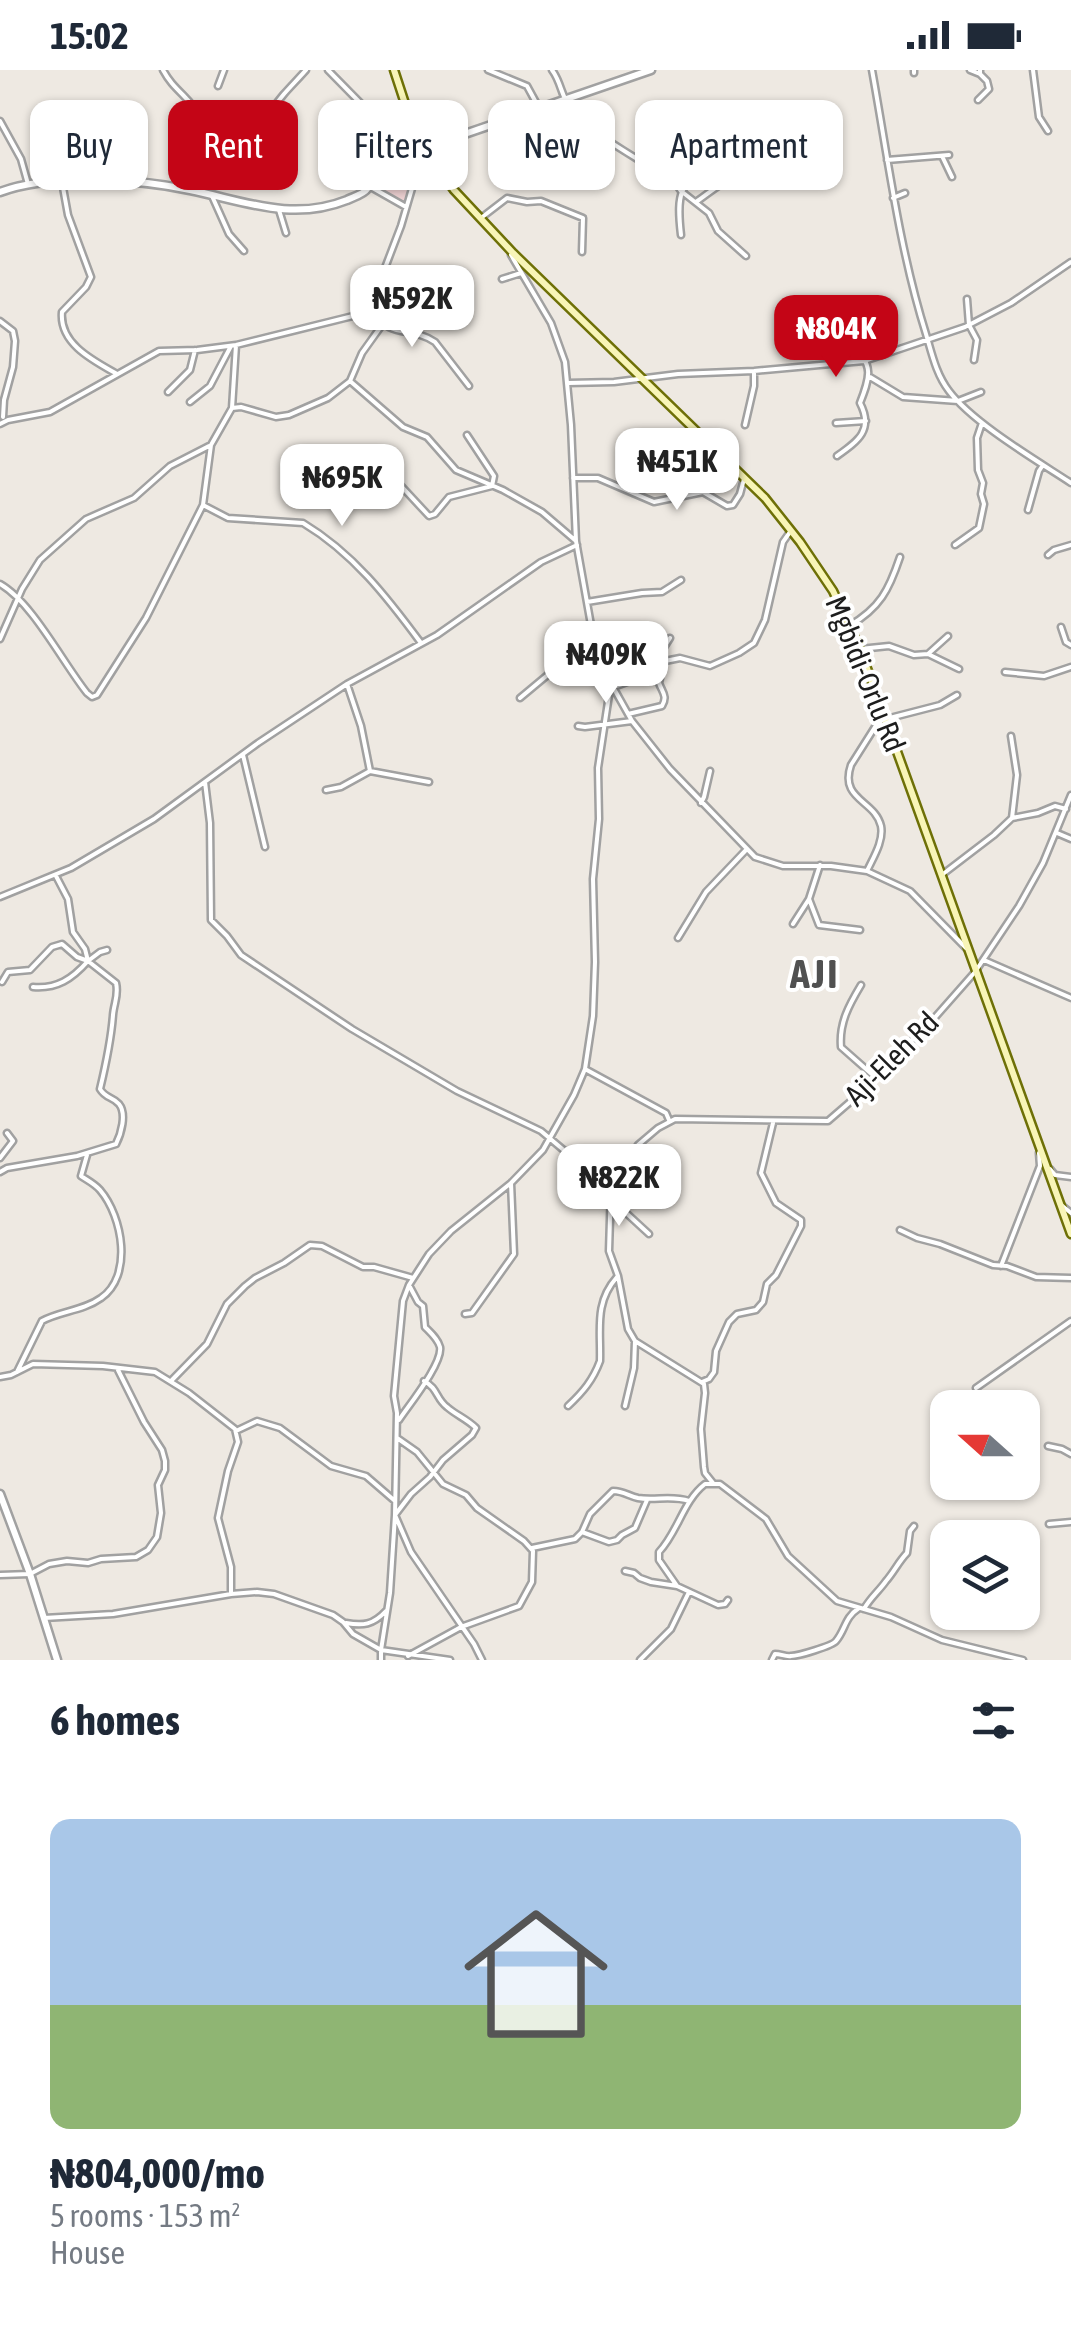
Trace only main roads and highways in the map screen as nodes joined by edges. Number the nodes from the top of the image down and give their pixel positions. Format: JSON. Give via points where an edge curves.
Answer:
{"nodes":[{"id":1,"x":394,"y":70,"type":"edge"},
{"id":2,"x":1071,"y":1234,"type":"edge"}],
"edges":[{"from":1,"to":2,"type":"main road","name":"Mgbidi-Orlu Rd","via":[[440,174],[765,498],[833,591],[860,648]]}]}
